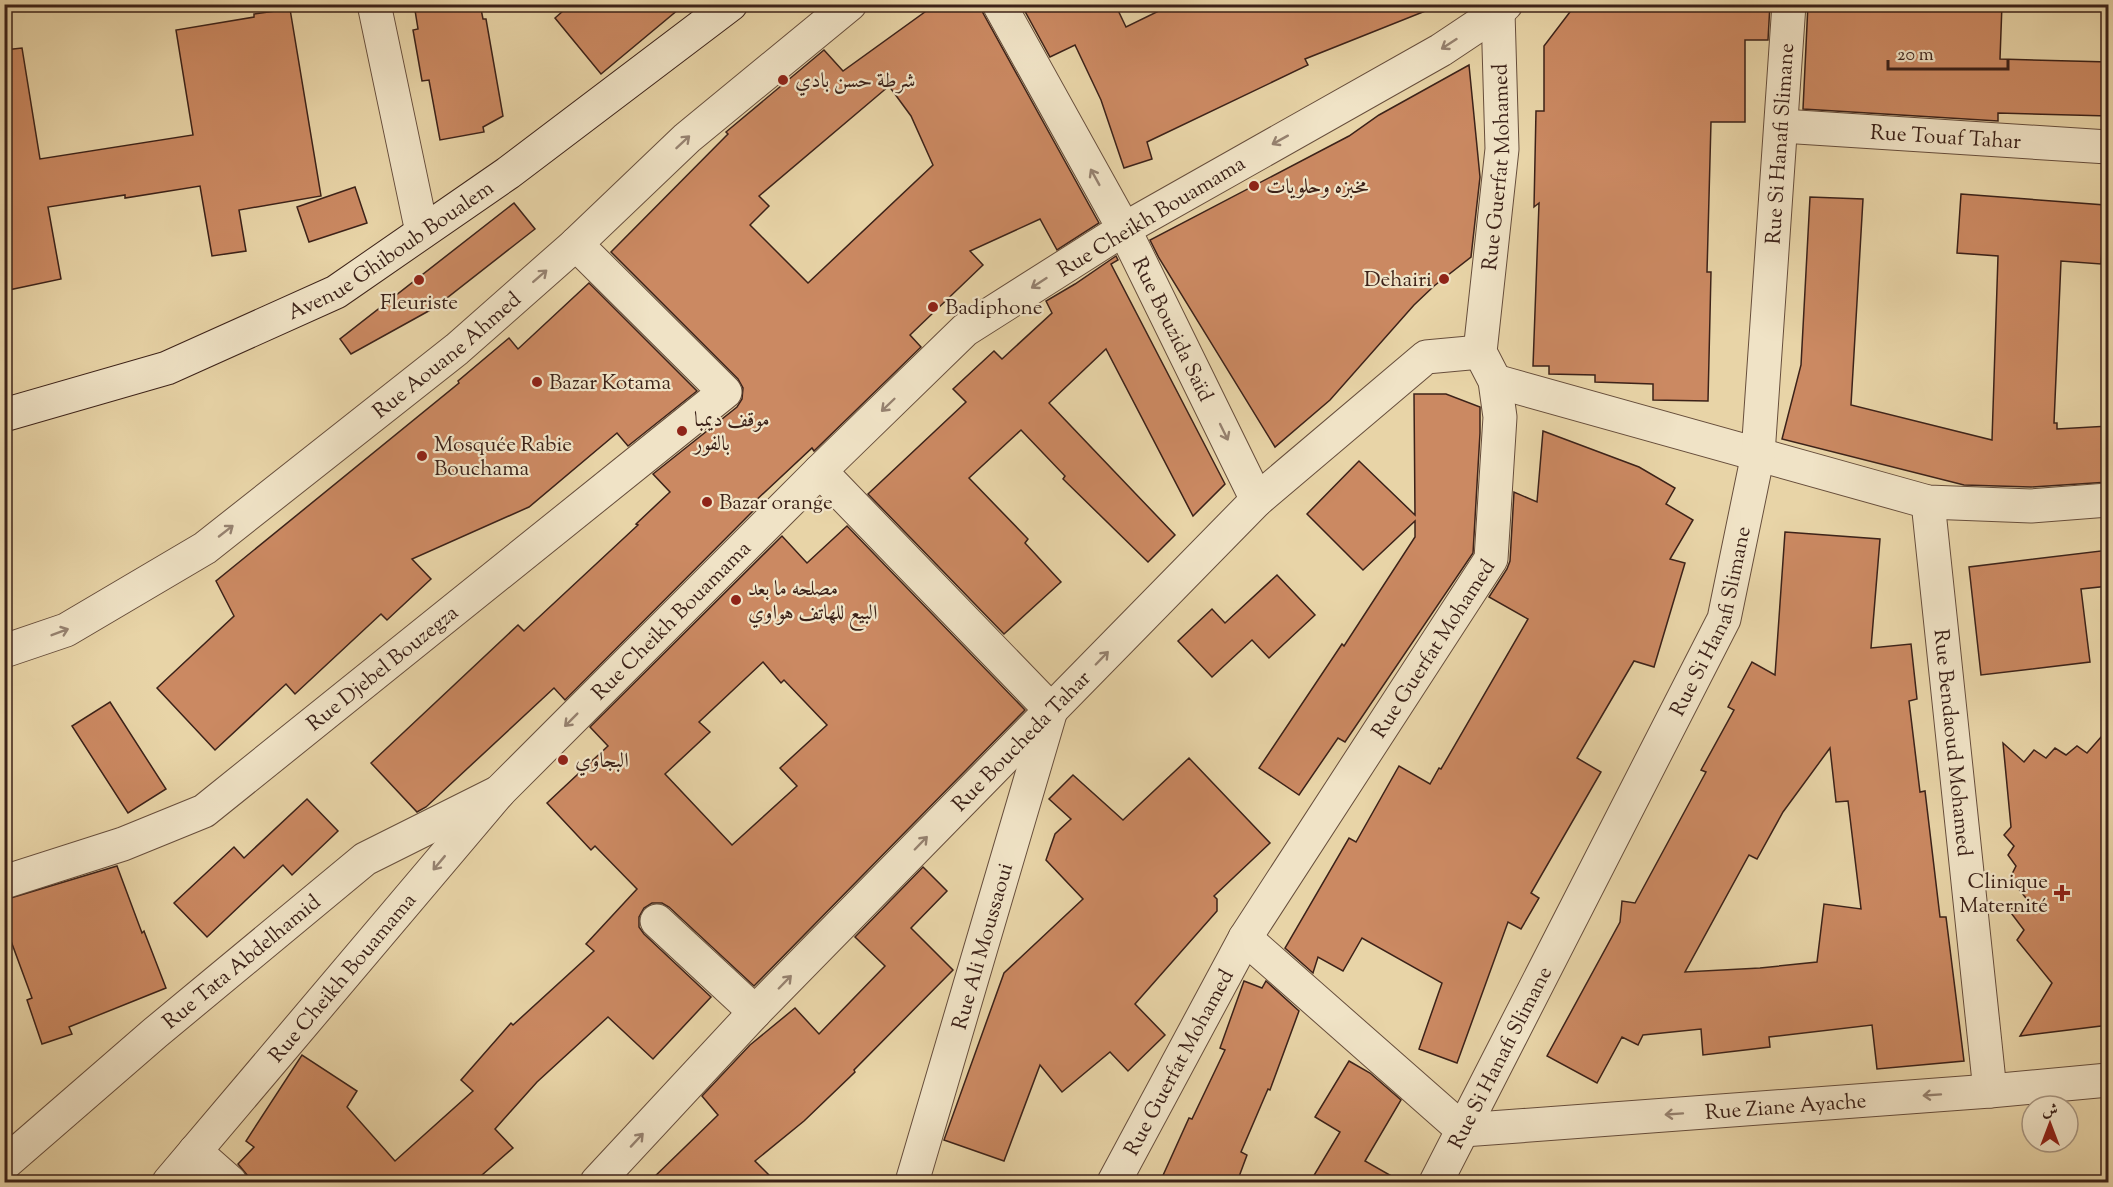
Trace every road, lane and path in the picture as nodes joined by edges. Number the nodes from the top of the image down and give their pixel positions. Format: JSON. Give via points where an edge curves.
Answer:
{"nodes":[{"id":1,"x":374,"y":4,"type":"edge"},
{"id":2,"x":731,"y":4,"type":"edge"},
{"id":3,"x":850,"y":4,"type":"edge"},
{"id":4,"x":999,"y":4,"type":"edge"},
{"id":5,"x":1789,"y":4,"type":"edge"},
{"id":6,"x":1502,"y":8,"type":"edge"},
{"id":7,"x":1782,"y":126,"type":"junction"},
{"id":8,"x":2109,"y":147,"type":"edge"},
{"id":9,"x":1124,"y":228,"type":"junction"},
{"id":10,"x":422,"y":232,"type":"junction"},
{"id":11,"x":576,"y":244,"type":"junction"},
{"id":12,"x":1480,"y":352,"type":"junction"},
{"id":13,"x":1495,"y":381,"type":"junction"},
{"id":14,"x":4,"y":415,"type":"edge"},
{"id":15,"x":1758,"y":454,"type":"junction"},
{"id":16,"x":820,"y":471,"type":"junction"},
{"id":17,"x":1257,"y":500,"type":"junction"},
{"id":18,"x":2109,"y":500,"type":"edge"},
{"id":19,"x":1928,"y":502,"type":"junction"},
{"id":20,"x":4,"y":651,"type":"edge"},
{"id":21,"x":1051,"y":710,"type":"junction"},
{"id":22,"x":499,"y":792,"type":"junction"},
{"id":23,"x":4,"y":882,"type":"edge"},
{"id":24,"x":657,"y":921,"type":"dead end"},
{"id":25,"x":1245,"y":938,"type":"junction"},
{"id":26,"x":755,"y":1012,"type":"junction"},
{"id":27,"x":2109,"y":1080,"type":"edge"},
{"id":28,"x":1990,"y":1091,"type":"junction"},
{"id":29,"x":1463,"y":1130,"type":"junction"},
{"id":30,"x":195,"y":1151,"type":"junction"},
{"id":31,"x":4,"y":1164,"type":"edge"},
{"id":32,"x":169,"y":1182,"type":"edge"},
{"id":33,"x":230,"y":1182,"type":"edge"},
{"id":34,"x":597,"y":1182,"type":"edge"},
{"id":35,"x":912,"y":1182,"type":"edge"},
{"id":36,"x":1114,"y":1182,"type":"edge"},
{"id":37,"x":1436,"y":1182,"type":"edge"}],
"edges":[{"from":1,"to":10,"type":"street"},
{"from":2,"to":10,"type":"street","name":"Avenue Ghiboub Boualem","via":[[508,173]]},
{"from":11,"to":3,"type":"street","name":"Rue Aouane Ahmed","one_way":true,"via":[[687,138]]},
{"from":9,"to":4,"type":"street","name":"Rue Bouzida Saïd","one_way":true},
{"from":5,"to":7,"type":"street","name":"Rue Si Hanafi Slimane"},
{"from":6,"to":9,"type":"street","name":"Rue Cheikh Bouamama","one_way":true,"via":[[1441,50]]},
{"from":6,"to":12,"type":"street","name":"Rue Guerfat Mohamed","via":[[1502,149]]},
{"from":7,"to":8,"type":"street","name":"Rue Touaf Tahar"},
{"from":7,"to":15,"type":"street","name":"Rue Si Hanafi Slimane"},
{"from":9,"to":16,"type":"street","name":"Rue Cheikh Bouamama","one_way":true,"via":[[965,330]]},
{"from":9,"to":17,"type":"street","name":"Rue Bouzida Saïd","one_way":true},
{"from":10,"to":14,"type":"street","name":"Avenue Ghiboub Boualem","via":[[336,291],[167,368]]},
{"from":20,"to":11,"type":"street","name":"Rue Aouane Ahmed","one_way":true,"via":[[66,630],[205,548],[457,348]]},
{"from":11,"to":23,"type":"street","name":"Rue Djebel Bouzegza","via":[[725,392],[204,811],[123,844]]},
{"from":12,"to":13,"type":"street","name":"Rue Guerfat Mohamed"},
{"from":12,"to":17,"type":"street","name":"Rue Boucheda Tahar","via":[[1426,357]]},
{"from":13,"to":15,"type":"street"},
{"from":13,"to":25,"type":"street","name":"Rue Guerfat Mohamed","via":[[1500,417],[1491,559]]},
{"from":15,"to":19,"type":"street"},
{"from":15,"to":29,"type":"street","name":"Rue Si Hanafi Slimane","via":[[1724,619]]},
{"from":16,"to":21,"type":"street"},
{"from":16,"to":22,"type":"street","name":"Rue Cheikh Bouamama","one_way":true},
{"from":21,"to":17,"type":"street","name":"Rue Boucheda Tahar","one_way":true},
{"from":18,"to":19,"type":"street","via":[[2031,506]]},
{"from":19,"to":28,"type":"street","name":"Rue Bendaoud Mohamed"},
{"from":26,"to":21,"type":"street","name":"Rue Boucheda Tahar","one_way":true},
{"from":21,"to":35,"type":"street","name":"Rue Ali Moussaoui"},
{"from":22,"to":30,"type":"street","name":"Rue Cheikh Bouamama","one_way":true},
{"from":22,"to":31,"type":"street","name":"Rue Tata Abdelhamid","via":[[365,859]]},
{"from":24,"to":26,"type":"street"},
{"from":25,"to":29,"type":"street"},
{"from":25,"to":36,"type":"street","name":"Rue Guerfat Mohamed"},
{"from":34,"to":26,"type":"street","name":"Rue Boucheda Tahar","one_way":true},
{"from":27,"to":28,"type":"street","name":"Rue Ziane Ayache"},
{"from":28,"to":29,"type":"street","name":"Rue Ziane Ayache","one_way":true},
{"from":29,"to":37,"type":"street","name":"Rue Si Hanafi Slimane"},
{"from":30,"to":32,"type":"street","name":"Rue Cheikh Bouamama"},
{"from":30,"to":33,"type":"street"}]}
